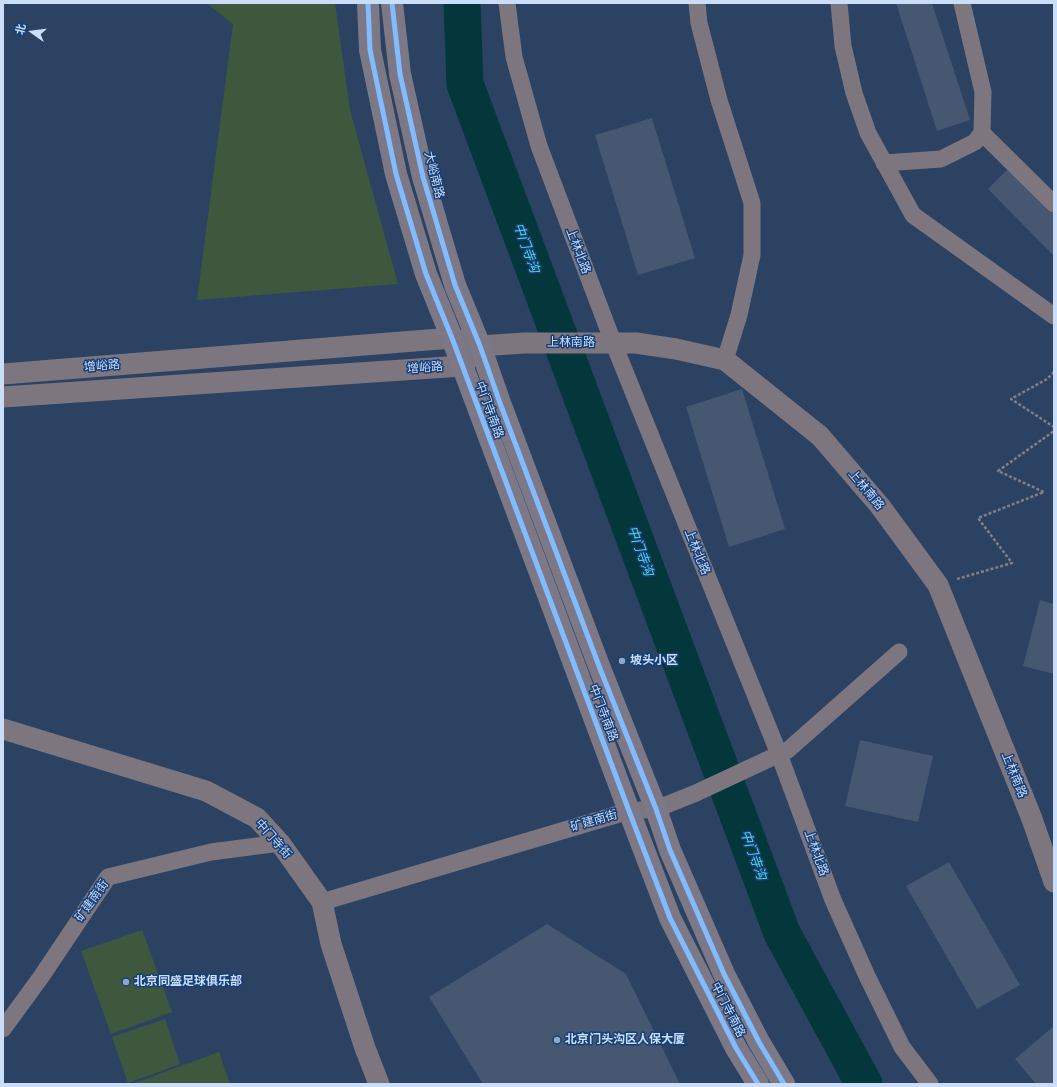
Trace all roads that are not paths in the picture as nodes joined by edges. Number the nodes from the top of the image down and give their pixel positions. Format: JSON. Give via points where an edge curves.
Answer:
{"nodes":[{"id":1,"x":368,"y":3,"type":"edge"},
{"id":2,"x":392,"y":3,"type":"edge"},
{"id":3,"x":507,"y":3,"type":"edge"},
{"id":4,"x":697,"y":3,"type":"edge"},
{"id":5,"x":840,"y":3,"type":"edge"},
{"id":6,"x":962,"y":3,"type":"edge"},
{"id":7,"x":982,"y":133,"type":"junction"},
{"id":8,"x":884,"y":163,"type":"junction"},
{"id":9,"x":1054,"y":204,"type":"edge"},
{"id":10,"x":1054,"y":316,"type":"edge"},
{"id":11,"x":452,"y":338,"type":"junction"},
{"id":12,"x":613,"y":342,"type":"junction"},
{"id":13,"x":480,"y":346,"type":"junction"},
{"id":14,"x":725,"y":360,"type":"junction"},
{"id":15,"x":462,"y":366,"type":"junction"},
{"id":16,"x":3,"y":374,"type":"edge"},
{"id":17,"x":3,"y":397,"type":"edge"},
{"id":18,"x":899,"y":652,"type":"dead end"},
{"id":19,"x":3,"y":729,"type":"edge"},
{"id":20,"x":778,"y":754,"type":"junction"},
{"id":21,"x":656,"y":809,"type":"junction"},
{"id":22,"x":629,"y":811,"type":"junction"},
{"id":23,"x":280,"y":844,"type":"junction"},
{"id":24,"x":1054,"y":882,"type":"edge"},
{"id":25,"x":322,"y":902,"type":"junction"},
{"id":26,"x":3,"y":1029,"type":"edge"},
{"id":27,"x":379,"y":1084,"type":"edge"},
{"id":28,"x":758,"y":1084,"type":"edge"},
{"id":29,"x":784,"y":1084,"type":"edge"},
{"id":30,"x":930,"y":1084,"type":"edge"}],
"edges":[{"from":1,"to":11,"type":"main road","via":[[370,50],[396,174],[426,274]]},
{"from":2,"to":13,"type":"main road","name":"大峪南路","via":[[400,74],[423,177],[455,285]]},
{"from":3,"to":12,"type":"street","name":"上林北路","via":[[514,57],[539,146]]},
{"from":4,"to":14,"type":"street","via":[[699,23],[718,100],[752,203],[752,255],[739,315]]},
{"from":5,"to":8,"type":"street","via":[[843,46],[854,93],[868,133]]},
{"from":6,"to":7,"type":"street","via":[[983,92]]},
{"from":7,"to":8,"type":"street","via":[[975,142],[941,159]]},
{"from":7,"to":9,"type":"street"},
{"from":8,"to":10,"type":"street","via":[[913,214]]},
{"from":11,"to":13,"type":"street","name":"增峪路"},
{"from":11,"to":15,"type":"main road","name":"中门寺南路"},
{"from":11,"to":16,"type":"street","name":"增峪路"},
{"from":12,"to":13,"type":"street","name":"上林南路"},
{"from":12,"to":14,"type":"street","name":"上林南路","via":[[676,349]]},
{"from":12,"to":20,"type":"street","name":"上林北路"},
{"from":13,"to":15,"type":"street"},
{"from":13,"to":21,"type":"main road","name":"中门寺南路","via":[[599,666]]},
{"from":14,"to":24,"type":"street","name":"上林南路","via":[[820,436],[880,506],[938,585],[1032,819]]},
{"from":15,"to":17,"type":"street","name":"增峪路"},
{"from":15,"to":22,"type":"main road","name":"中门寺南路"},
{"from":18,"to":20,"type":"street","name":"矿建南街","via":[[788,750]]},
{"from":19,"to":23,"type":"street","name":"中门寺街","via":[[206,792],[257,818]]},
{"from":20,"to":21,"type":"street","name":"矿建南街"},
{"from":20,"to":30,"type":"street","name":"上林北路","via":[[833,900],[866,976],[902,1047]]},
{"from":21,"to":22,"type":"street","name":"矿建南街"},
{"from":21,"to":29,"type":"main road","name":"中门寺南路","via":[[670,850],[724,974]]},
{"from":22,"to":25,"type":"street","name":"矿建南街"},
{"from":22,"to":28,"type":"main road","name":"中门寺南路","via":[[670,918],[736,1048]]},
{"from":23,"to":25,"type":"street","name":"中门寺街"},
{"from":23,"to":26,"type":"street","name":"矿建南街","via":[[211,852],[108,877]]},
{"from":25,"to":27,"type":"street","name":"中门寺街","via":[[331,944]]}]}
